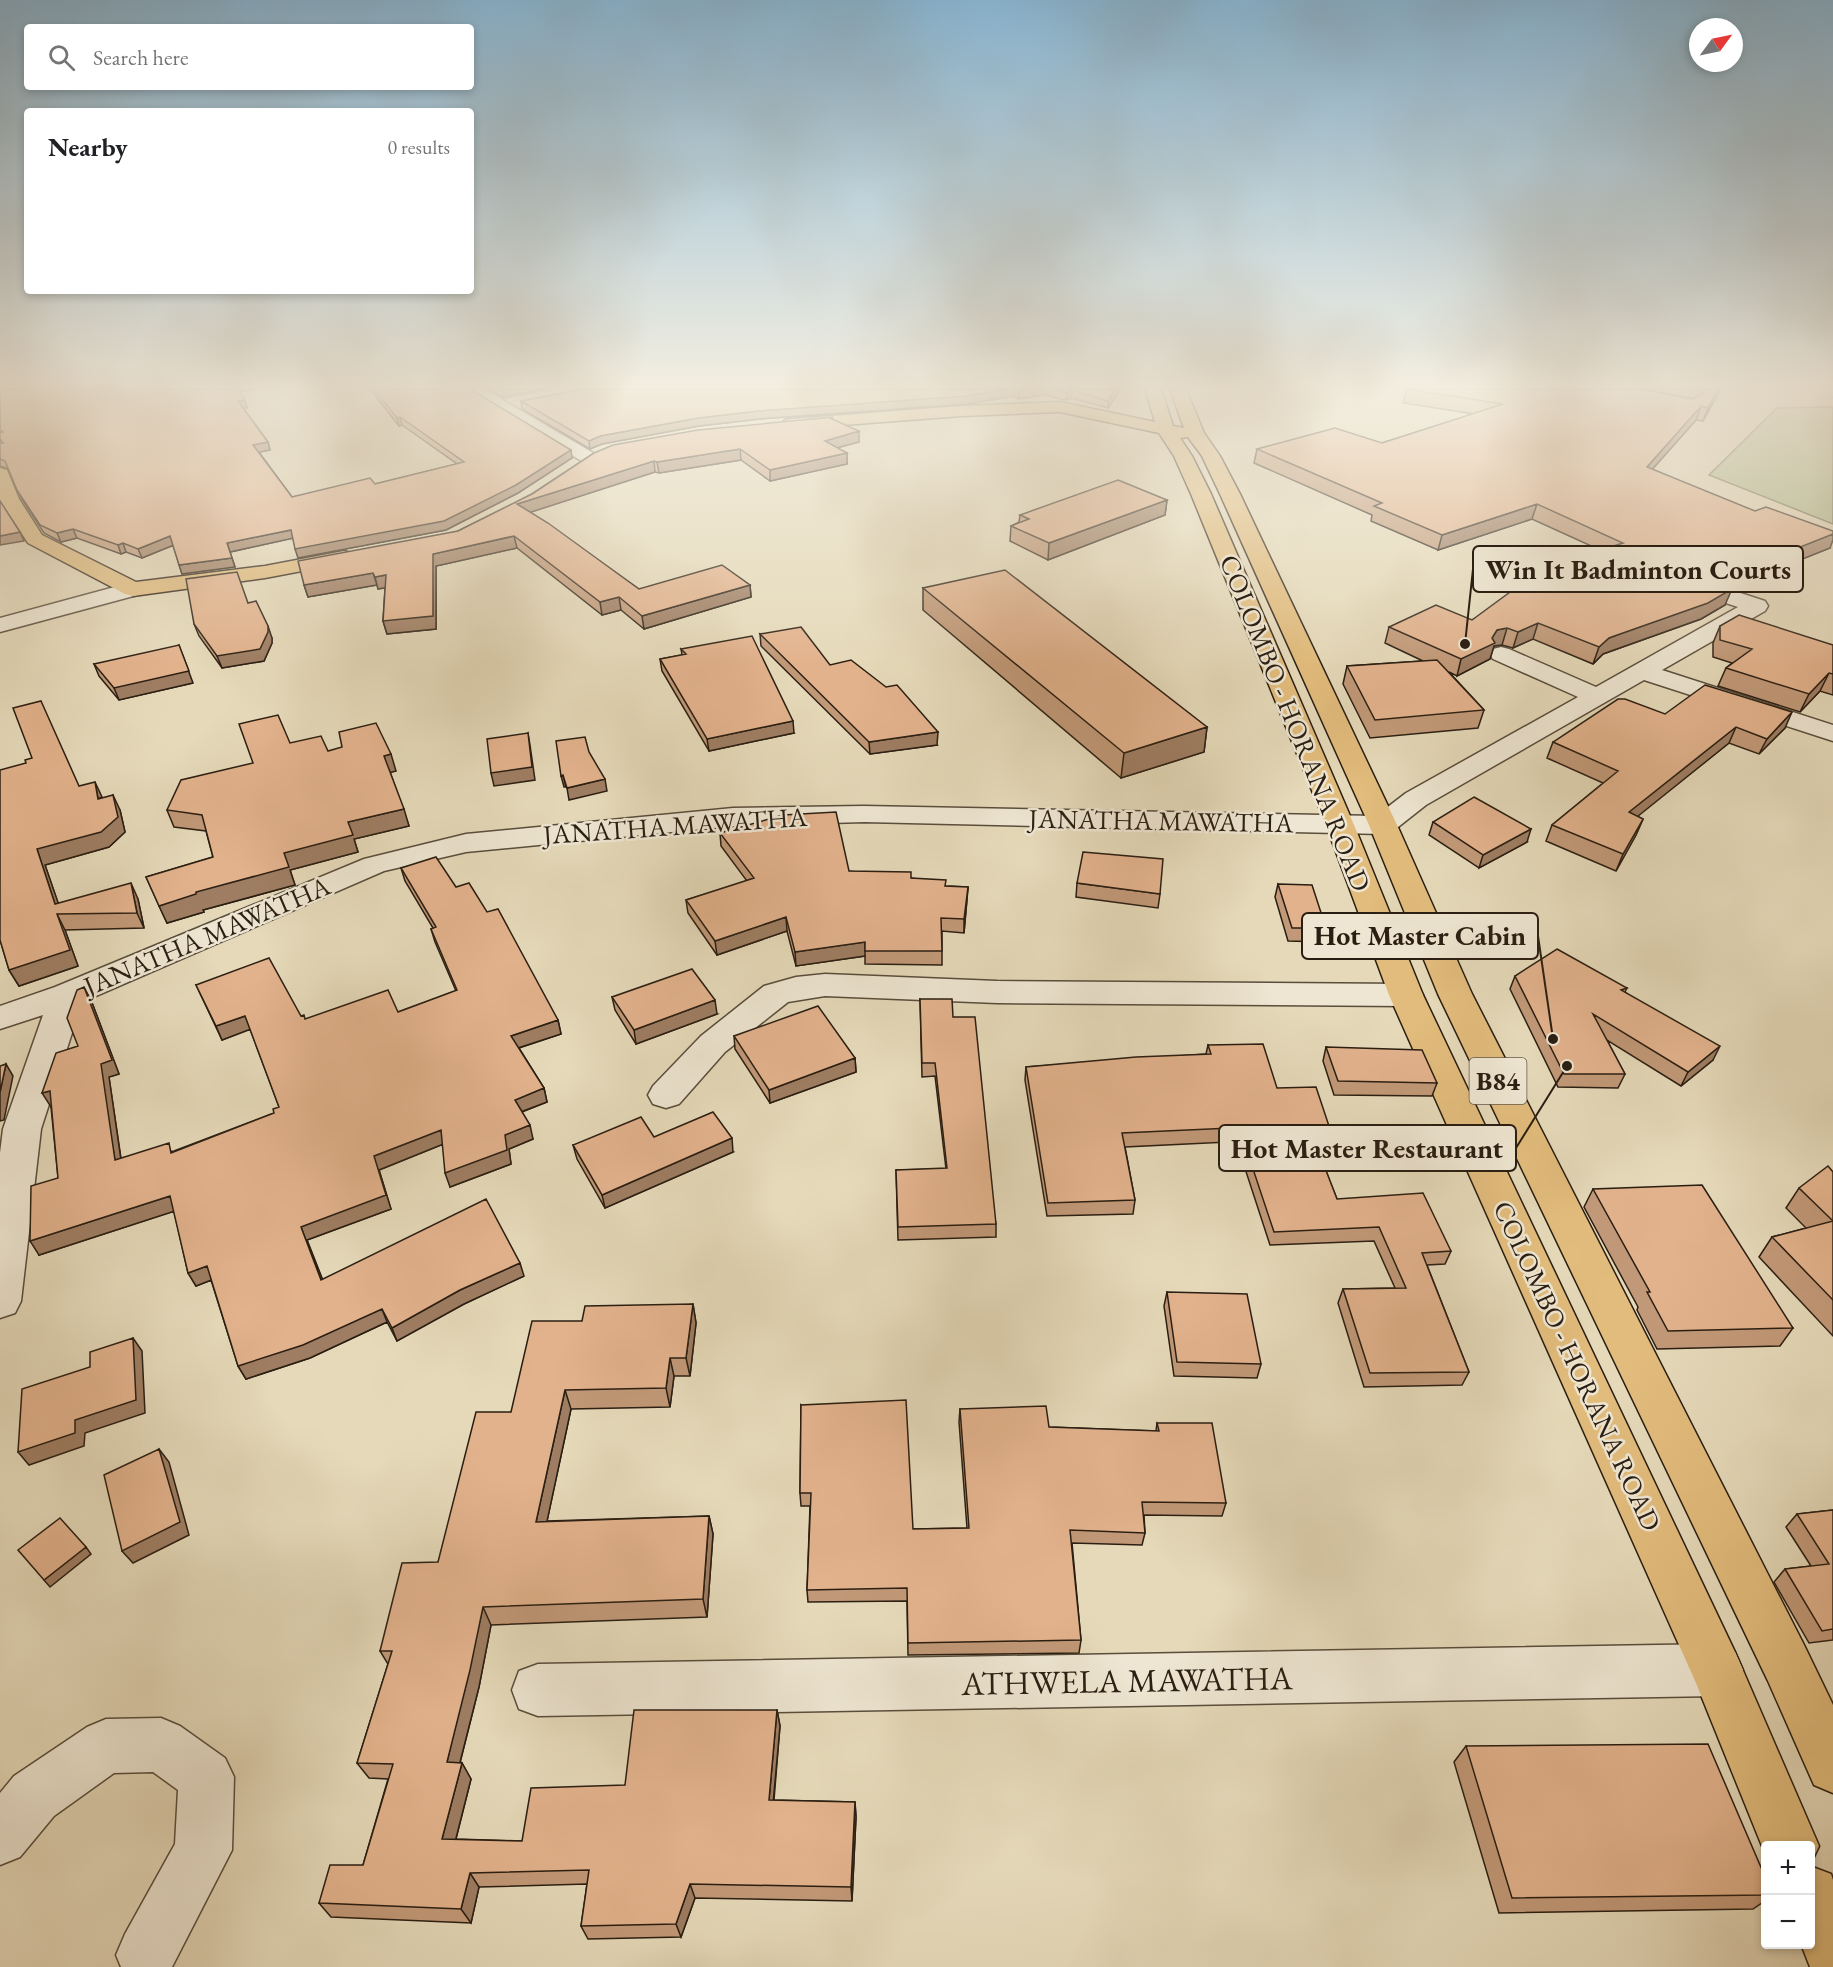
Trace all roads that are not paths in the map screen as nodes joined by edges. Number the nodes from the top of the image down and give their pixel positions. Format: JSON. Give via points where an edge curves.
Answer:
{"nodes":[{"id":1,"x":2,"y":481,"type":"edge"},
{"id":2,"x":1198,"y":481,"type":"edge"},
{"id":3,"x":1237,"y":544,"type":"junction"},
{"id":4,"x":359,"y":555,"type":"edge"},
{"id":5,"x":1665,"y":575,"type":"edge"},
{"id":6,"x":133,"y":589,"type":"junction"},
{"id":7,"x":0,"y":625,"type":"edge"},
{"id":8,"x":1501,"y":654,"type":"edge"},
{"id":9,"x":1642,"y":671,"type":"junction"},
{"id":10,"x":1597,"y":696,"type":"junction"},
{"id":11,"x":1833,"y":734,"type":"edge"},
{"id":12,"x":1340,"y":825,"type":"junction"},
{"id":13,"x":1383,"y":825,"type":"junction"},
{"id":14,"x":67,"y":995,"type":"junction"},
{"id":15,"x":1406,"y":995,"type":"junction"},
{"id":16,"x":0,"y":1018,"type":"edge"},
{"id":17,"x":666,"y":1095,"type":"dead end"},
{"id":18,"x":0,"y":1300,"type":"edge"},
{"id":19,"x":1717,"y":1670,"type":"junction"},
{"id":20,"x":538,"y":1690,"type":"dead end"},
{"id":21,"x":1833,"y":1766,"type":"edge"},
{"id":22,"x":0,"y":1837,"type":"edge"},
{"id":23,"x":1788,"y":1841,"type":"edge"},
{"id":24,"x":1815,"y":1907,"type":"edge"},
{"id":25,"x":1833,"y":1949,"type":"edge"},
{"id":26,"x":146,"y":1956,"type":"dead end"}],
"edges":[{"from":1,"to":6,"type":"main road","via":[[9,499],[35,539]]},
{"from":2,"to":3,"type":"main road","name":"COLOMBO - HORANA ROAD","number":"B84"},
{"from":3,"to":12,"type":"main road","name":"COLOMBO - HORANA ROAD","number":"B84"},
{"from":3,"to":13,"type":"main road","name":"COLOMBO - HORANA ROAD","number":"B84"},
{"from":4,"to":6,"type":"main road"},
{"from":5,"to":9,"type":"street","via":[[1757,606]]},
{"from":6,"to":7,"type":"street"},
{"from":8,"to":10,"type":"street"},
{"from":9,"to":10,"type":"street"},
{"from":9,"to":11,"type":"street"},
{"from":10,"to":13,"type":"street","via":[[1416,799]]},
{"from":12,"to":13,"type":"street","name":"JANATHA MAWATHA"},
{"from":12,"to":14,"type":"street","name":"JANATHA MAWATHA","via":[[864,814],[733,818],[466,843],[374,865]]},
{"from":12,"to":15,"type":"main road","name":"COLOMBO - HORANA ROAD","number":"B84"},
{"from":13,"to":21,"type":"main road","name":"COLOMBO - HORANA ROAD","number":"B84","via":[[1455,994],[1786,1663]]},
{"from":14,"to":16,"type":"street","name":"JANATHA MAWATHA"},
{"from":14,"to":18,"type":"street","via":[[22,1129]]},
{"from":15,"to":17,"type":"street","via":[[988,992],[825,985],[796,988],[776,994],[746,1016],[713,1044]]},
{"from":15,"to":19,"type":"main road","name":"COLOMBO - HORANA ROAD","number":"B84"},
{"from":19,"to":20,"type":"street","name":"ATHWELA MAWATHA"},
{"from":19,"to":23,"type":"main road","name":"COLOMBO - HORANA ROAD","number":"B84"},
{"from":22,"to":26,"type":"street","via":[[34,1796],[106,1746],[161,1745],[206,1777],[203,1850]]},
{"from":24,"to":25,"type":"main road"}]}
